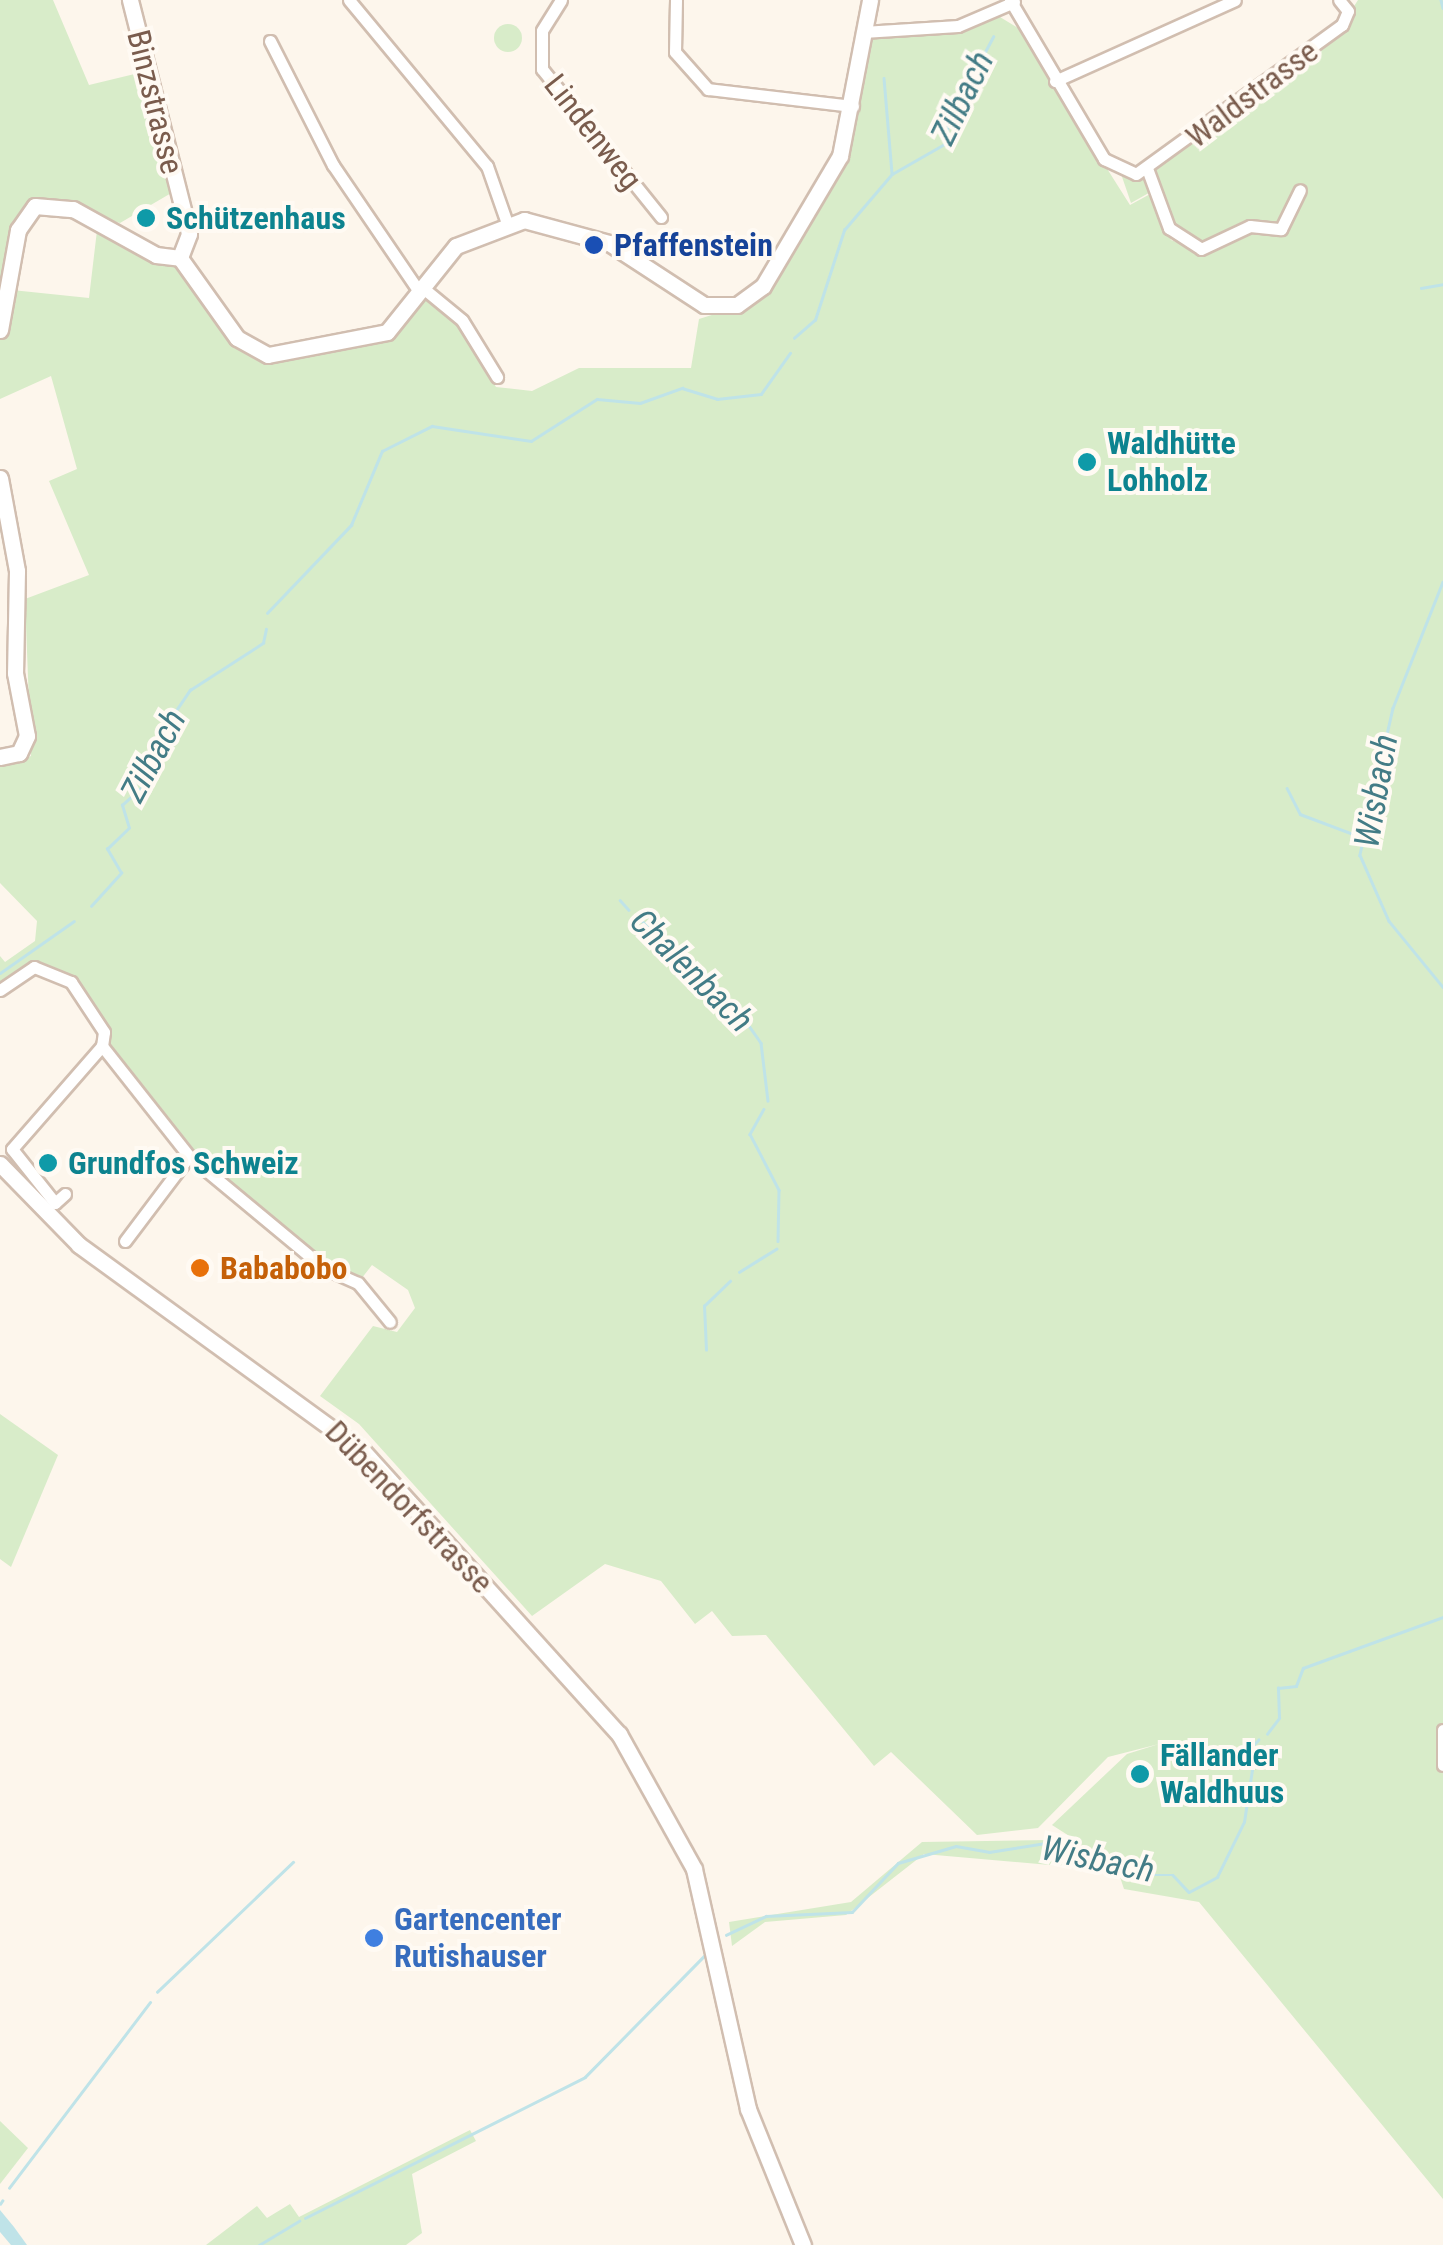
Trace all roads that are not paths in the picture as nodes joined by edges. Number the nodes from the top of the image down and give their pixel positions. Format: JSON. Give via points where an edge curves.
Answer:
{"nodes":[{"id":1,"x":130,"y":0,"type":"edge"},
{"id":2,"x":350,"y":0,"type":"edge"},
{"id":3,"x":561,"y":0,"type":"edge"},
{"id":4,"x":676,"y":0,"type":"edge"},
{"id":5,"x":870,"y":0,"type":"edge"},
{"id":6,"x":1234,"y":0,"type":"edge"},
{"id":7,"x":1340,"y":0,"type":"edge"},
{"id":8,"x":1013,"y":1,"type":"edge"},
{"id":9,"x":863,"y":32,"type":"junction"},
{"id":10,"x":270,"y":41,"type":"dead end"},
{"id":11,"x":1055,"y":81,"type":"junction"},
{"id":12,"x":853,"y":106,"type":"junction"},
{"id":13,"x":1148,"y":170,"type":"junction"},
{"id":14,"x":1300,"y":190,"type":"dead end"},
{"id":15,"x":661,"y":217,"type":"dead end"},
{"id":16,"x":507,"y":223,"type":"junction"},
{"id":17,"x":180,"y":258,"type":"junction"},
{"id":18,"x":422,"y":290,"type":"junction"},
{"id":19,"x":0,"y":330,"type":"edge"},
{"id":20,"x":496,"y":377,"type":"dead end"},
{"id":21,"x":0,"y":478,"type":"edge"},
{"id":22,"x":0,"y":757,"type":"edge"},
{"id":23,"x":0,"y":990,"type":"edge"},
{"id":24,"x":102,"y":1046,"type":"junction"},
{"id":25,"x":189,"y":1156,"type":"junction"},
{"id":26,"x":0,"y":1164,"type":"edge"},
{"id":27,"x":64,"y":1194,"type":"dead end"},
{"id":28,"x":126,"y":1241,"type":"dead end"},
{"id":29,"x":390,"y":1322,"type":"dead end"},
{"id":30,"x":1443,"y":1730,"type":"edge"},
{"id":31,"x":1443,"y":1765,"type":"edge"},
{"id":32,"x":803,"y":2245,"type":"edge"}],
"edges":[{"from":1,"to":17,"type":"main road","name":"Binzstrasse","via":[[189,234]]},
{"from":2,"to":16,"type":"street","via":[[487,166]]},
{"from":3,"to":15,"type":"street","name":"Lindenweg","via":[[540,40],[548,82]]},
{"from":4,"to":12,"type":"street","via":[[675,52],[708,89]]},
{"from":5,"to":9,"type":"main road"},
{"from":6,"to":11,"type":"street"},
{"from":7,"to":13,"type":"street","name":"Waldstrasse","via":[[1348,11],[1342,25]]},
{"from":8,"to":9,"type":"street","via":[[958,26]]},
{"from":8,"to":11,"type":"street"},
{"from":9,"to":12,"type":"main road"},
{"from":10,"to":18,"type":"street","via":[[333,165]]},
{"from":11,"to":13,"type":"street","via":[[1111,166]]},
{"from":12,"to":16,"type":"main road","via":[[826,180],[763,286],[737,305],[697,302],[648,264],[566,226]]},
{"from":13,"to":14,"type":"street","via":[[1175,236],[1201,249],[1250,226],[1281,229]]},
{"from":16,"to":18,"type":"main road","via":[[456,246]]},
{"from":17,"to":18,"type":"main road","via":[[237,338],[262,354],[387,332]]},
{"from":17,"to":19,"type":"main road","via":[[156,255],[73,209],[36,206],[18,230]]},
{"from":18,"to":20,"type":"street","via":[[462,320]]},
{"from":21,"to":22,"type":"main road","via":[[17,571],[14,673],[27,740]]},
{"from":23,"to":24,"type":"street","via":[[27,969],[58,972],[104,1032]]},
{"from":24,"to":25,"type":"street"},
{"from":24,"to":27,"type":"street","via":[[12,1150],[56,1204]]},
{"from":25,"to":28,"type":"street"},
{"from":25,"to":29,"type":"street","via":[[324,1268],[358,1283]]},
{"from":26,"to":32,"type":"main road","name":"Dübendorfstrasse","via":[[79,1245],[363,1450],[618,1734],[682,1840],[714,1939],[748,2109]]},
{"from":30,"to":31,"type":"street"}]}
